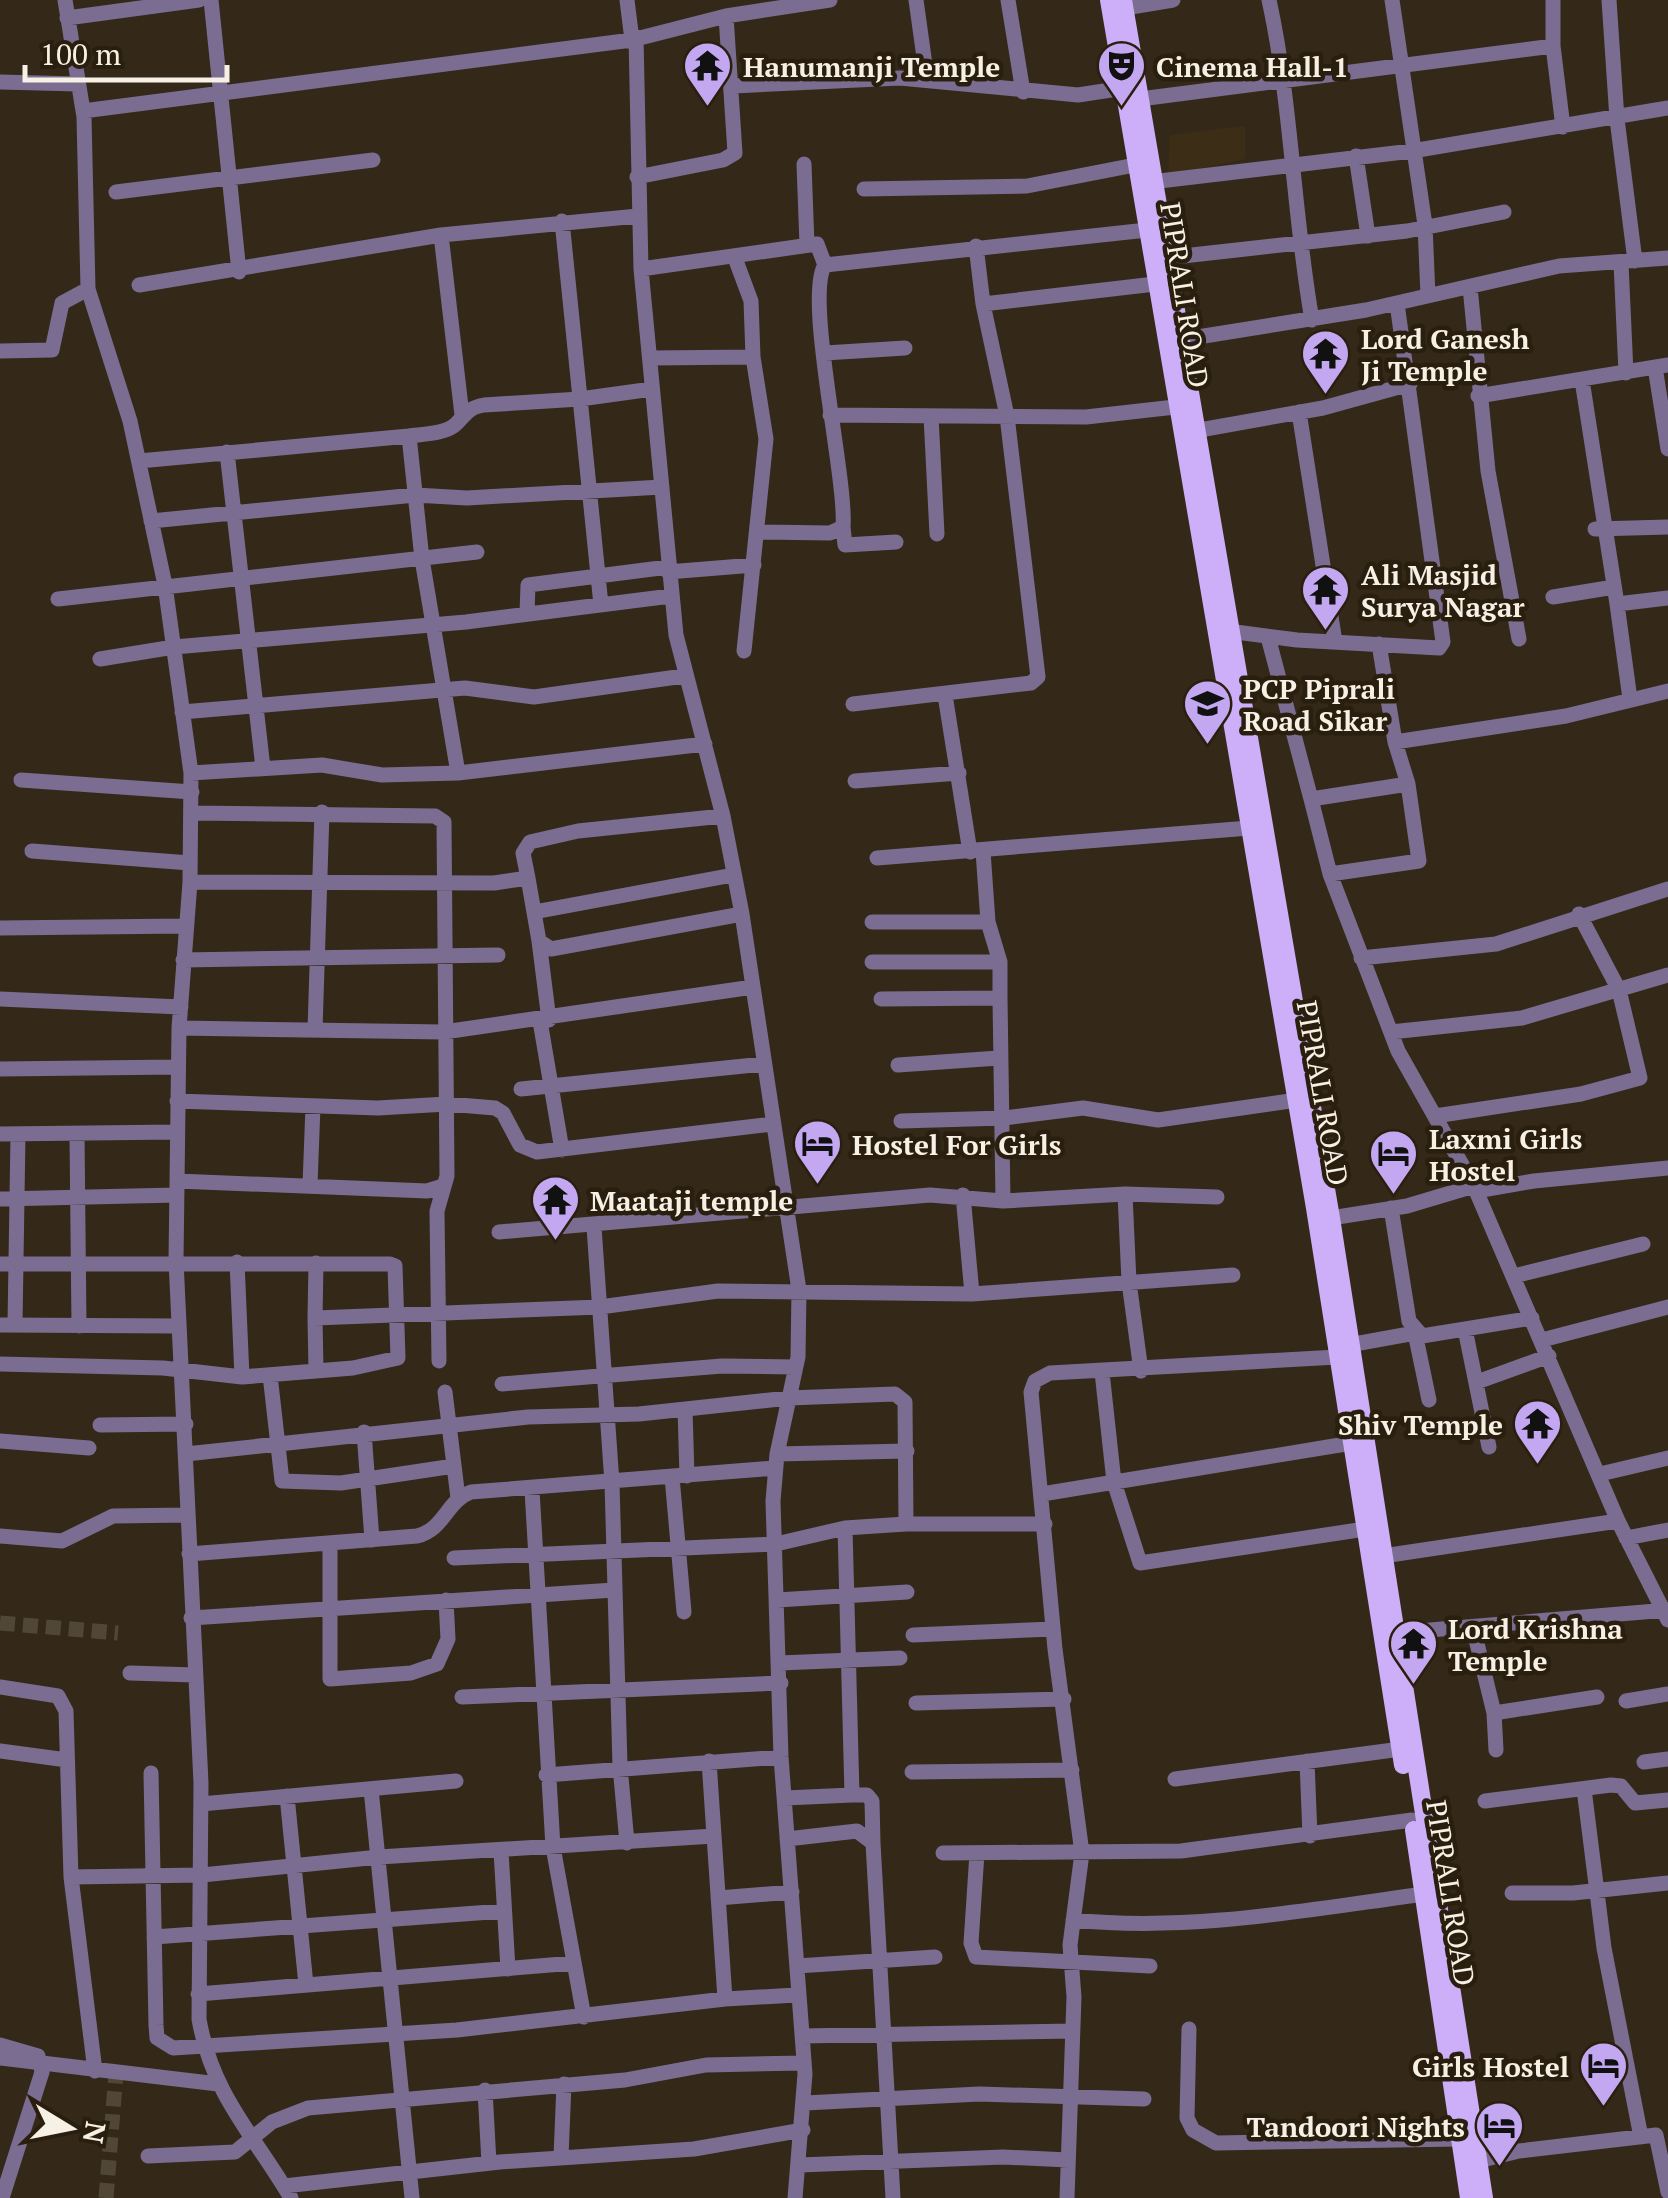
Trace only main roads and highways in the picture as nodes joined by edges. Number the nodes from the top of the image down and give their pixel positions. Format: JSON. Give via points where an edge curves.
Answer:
{"nodes":[{"id":1,"x":1119,"y":3,"type":"edge"},
{"id":2,"x":1132,"y":93,"type":"junction"},
{"id":3,"x":1343,"y":1351,"type":"junction"},
{"id":4,"x":1469,"y":2198,"type":"edge"},
{"id":5,"x":1484,"y":2198,"type":"edge"}],
"edges":[{"from":1,"to":2,"type":"main road"},
{"from":2,"to":3,"type":"main road","name":"PIPRALI ROAD","via":[[1155,284]]},
{"from":2,"to":3,"type":"main road","via":[[1331,1218]]},
{"from":3,"to":4,"type":"main road","name":"PIPRALI ROAD"},
{"from":3,"to":5,"type":"main road"}]}
